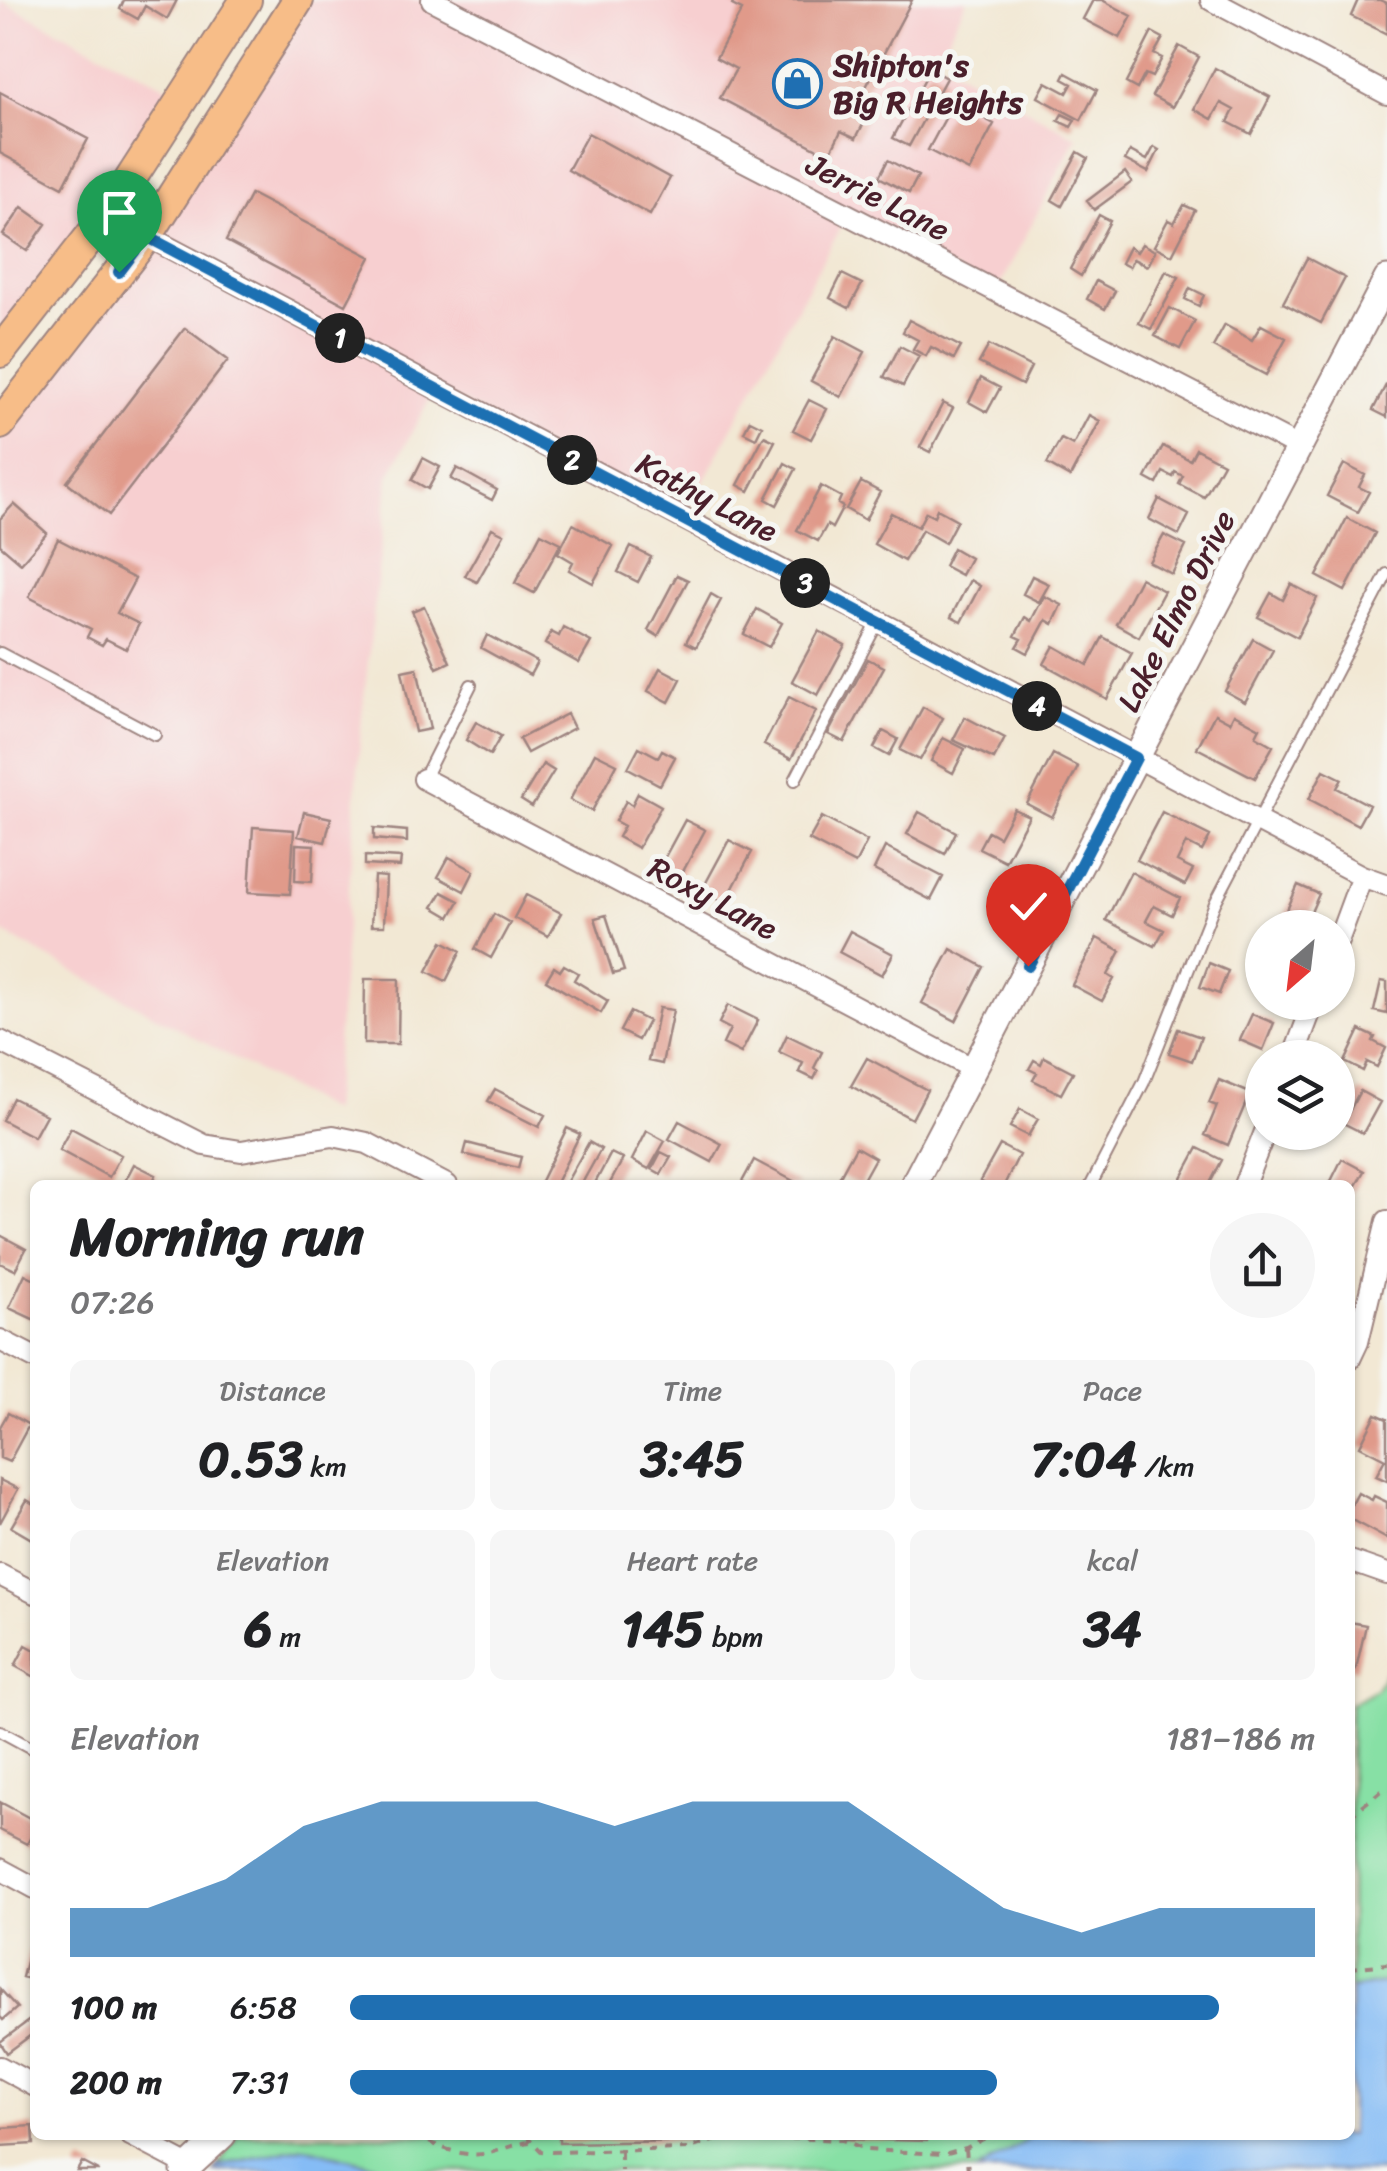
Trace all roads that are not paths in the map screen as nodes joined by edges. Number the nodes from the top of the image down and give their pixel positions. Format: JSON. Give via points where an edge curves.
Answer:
{"nodes":[{"id":1,"x":246,"y":0,"type":"edge"},
{"id":2,"x":298,"y":0,"type":"edge"},
{"id":3,"x":432,"y":0,"type":"edge"},
{"id":4,"x":1211,"y":0,"type":"edge"},
{"id":5,"x":1387,"y":94,"type":"edge"},
{"id":6,"x":108,"y":214,"type":"junction"},
{"id":7,"x":146,"y":236,"type":"junction"},
{"id":8,"x":1387,"y":279,"type":"edge"},
{"id":9,"x":0,"y":352,"type":"edge"},
{"id":10,"x":0,"y":424,"type":"edge"},
{"id":11,"x":1298,"y":447,"type":"junction"},
{"id":12,"x":1387,"y":574,"type":"edge"},
{"id":13,"x":878,"y":622,"type":"junction"},
{"id":14,"x":0,"y":653,"type":"edge"},
{"id":15,"x":472,"y":684,"type":"dead end"},
{"id":16,"x":155,"y":735,"type":"dead end"},
{"id":17,"x":1136,"y":758,"type":"junction"},
{"id":18,"x":424,"y":779,"type":"joint"},
{"id":19,"x":796,"y":780,"type":"dead end"},
{"id":20,"x":1257,"y":821,"type":"junction"},
{"id":21,"x":1362,"y":876,"type":"junction"},
{"id":22,"x":1387,"y":885,"type":"edge"},
{"id":23,"x":1349,"y":910,"type":"edge"},
{"id":24,"x":0,"y":1041,"type":"edge"},
{"id":25,"x":974,"y":1070,"type":"junction"},
{"id":26,"x":1258,"y":1150,"type":"edge"},
{"id":27,"x":437,"y":1180,"type":"edge"},
{"id":28,"x":916,"y":1180,"type":"edge"},
{"id":29,"x":1094,"y":1180,"type":"edge"},
{"id":30,"x":1246,"y":1180,"type":"edge"},
{"id":31,"x":1387,"y":1221,"type":"edge"},
{"id":32,"x":0,"y":1340,"type":"edge"},
{"id":33,"x":1355,"y":1348,"type":"edge"},
{"id":34,"x":30,"y":1355,"type":"edge"},
{"id":35,"x":1355,"y":1563,"type":"edge"},
{"id":36,"x":1387,"y":1574,"type":"edge"},
{"id":37,"x":0,"y":1575,"type":"edge"},
{"id":38,"x":30,"y":1591,"type":"edge"},
{"id":39,"x":0,"y":1731,"type":"edge"},
{"id":40,"x":30,"y":1747,"type":"edge"},
{"id":41,"x":0,"y":1869,"type":"edge"},
{"id":42,"x":30,"y":1885,"type":"edge"},
{"id":43,"x":0,"y":2067,"type":"edge"},
{"id":44,"x":30,"y":2083,"type":"edge"},
{"id":45,"x":138,"y":2140,"type":"edge"},
{"id":46,"x":217,"y":2140,"type":"edge"},
{"id":47,"x":186,"y":2168,"type":"edge"}],
"edges":[{"from":1,"to":6,"type":"main road"},
{"from":2,"to":7,"type":"main road"},
{"from":3,"to":11,"type":"street","name":"Jerrie Lane"},
{"from":4,"to":5,"type":"street"},
{"from":6,"to":7,"type":"street","name":"Kathy Lane"},
{"from":6,"to":9,"type":"main road"},
{"from":7,"to":10,"type":"main road"},
{"from":7,"to":13,"type":"street","name":"Kathy Lane"},
{"from":8,"to":11,"type":"street","name":"Lake Elmo Drive"},
{"from":11,"to":17,"type":"street","name":"Lake Elmo Drive"},
{"from":12,"to":20,"type":"lane"},
{"from":13,"to":17,"type":"street","name":"Kathy Lane"},
{"from":13,"to":19,"type":"lane"},
{"from":14,"to":16,"type":"lane"},
{"from":15,"to":18,"type":"lane"},
{"from":17,"to":20,"type":"street","name":"Kathy Lane"},
{"from":17,"to":25,"type":"street","name":"Lake Elmo Drive"},
{"from":18,"to":25,"type":"street","name":"Roxy Lane"},
{"from":20,"to":21,"type":"street","name":"Kathy Lane"},
{"from":20,"to":29,"type":"lane","via":[[1215,904],[1144,1082]]},
{"from":21,"to":22,"type":"street","name":"Kathy Lane"},
{"from":21,"to":23,"type":"street"},
{"from":24,"to":27,"type":"street","via":[[204,1145],[241,1151],[333,1136],[367,1143]]},
{"from":25,"to":28,"type":"street","name":"Lake Elmo Drive"},
{"from":26,"to":30,"type":"street"},
{"from":31,"to":33,"type":"street"},
{"from":32,"to":34,"type":"street"},
{"from":35,"to":36,"type":"street"},
{"from":37,"to":38,"type":"street"},
{"from":39,"to":40,"type":"lane"},
{"from":41,"to":42,"type":"street"},
{"from":43,"to":44,"type":"street"},
{"from":45,"to":47,"type":"street"},
{"from":46,"to":47,"type":"street"}]}
